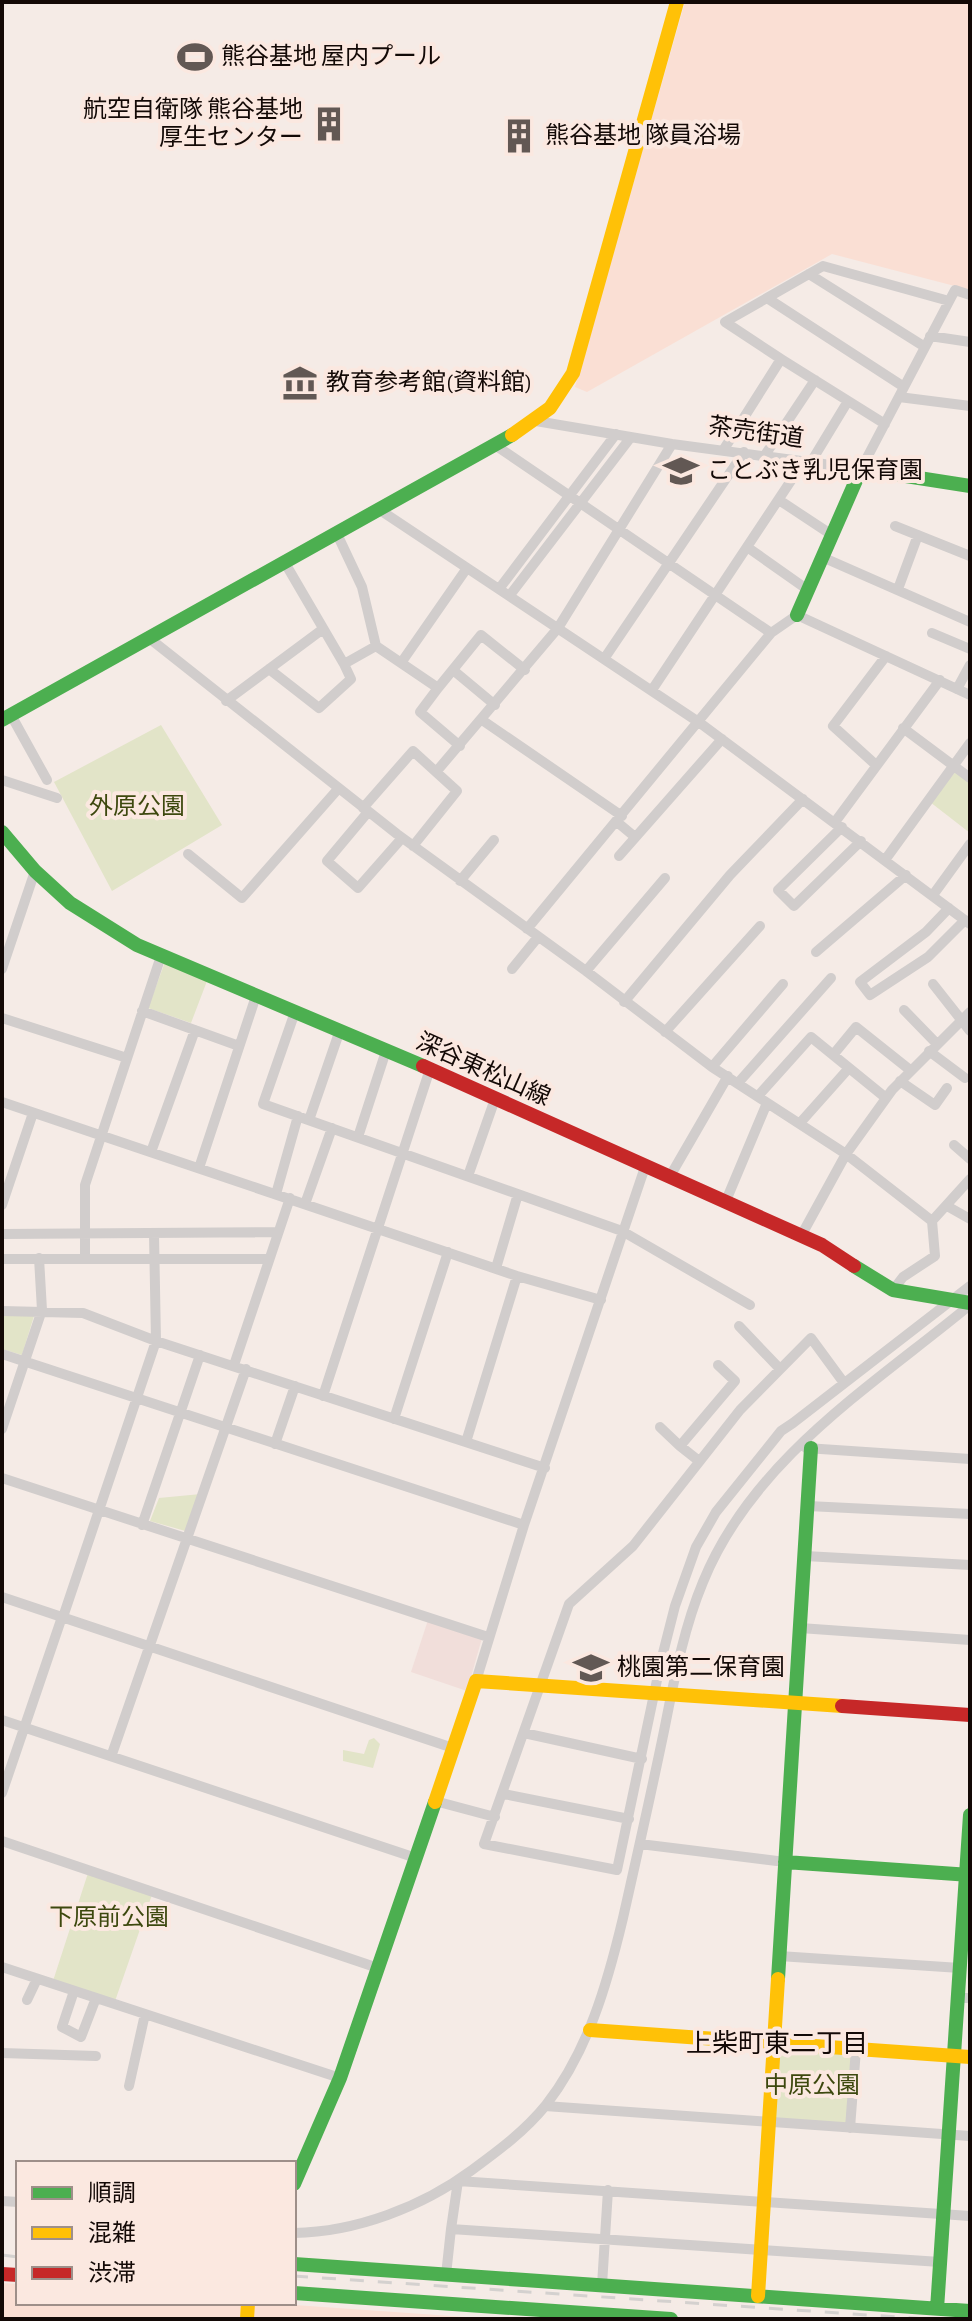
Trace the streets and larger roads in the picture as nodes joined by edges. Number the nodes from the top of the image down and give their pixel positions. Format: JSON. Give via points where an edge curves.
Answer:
{"nodes":[{"id":1,"x":677,"y":2,"type":"edge"},
{"id":2,"x":809,"y":274,"type":"junction"},
{"id":3,"x":970,"y":295,"type":"edge"},
{"id":4,"x":767,"y":298,"type":"junction"},
{"id":5,"x":949,"y":301,"type":"junction"},
{"id":6,"x":930,"y":336,"type":"junction"},
{"id":7,"x":970,"y":342,"type":"edge"},
{"id":8,"x":925,"y":347,"type":"junction"},
{"id":9,"x":781,"y":359,"type":"junction"},
{"id":10,"x":815,"y":380,"type":"junction"},
{"id":11,"x":904,"y":387,"type":"junction"},
{"id":12,"x":899,"y":397,"type":"junction"},
{"id":13,"x":848,"y":401,"type":"junction"},
{"id":14,"x":970,"y":406,"type":"edge"},
{"id":15,"x":536,"y":421,"type":"junction"},
{"id":16,"x":885,"y":424,"type":"junction"},
{"id":17,"x":616,"y":434,"type":"junction"},
{"id":18,"x":631,"y":437,"type":"junction"},
{"id":19,"x":672,"y":444,"type":"junction"},
{"id":20,"x":495,"y":445,"type":"junction"},
{"id":21,"x":724,"y":449,"type":"junction"},
{"id":22,"x":744,"y":452,"type":"junction"},
{"id":23,"x":765,"y":455,"type":"junction"},
{"id":24,"x":808,"y":462,"type":"junction"},
{"id":25,"x":861,"y":469,"type":"junction"},
{"id":26,"x":970,"y":486,"type":"edge"},
{"id":27,"x":569,"y":496,"type":"junction"},
{"id":28,"x":779,"y":500,"type":"junction"},
{"id":29,"x":580,"y":503,"type":"junction"},
{"id":30,"x":380,"y":510,"type":"junction"},
{"id":31,"x":895,"y":526,"type":"dead end"},
{"id":32,"x":620,"y":530,"type":"junction"},
{"id":33,"x":337,"y":534,"type":"junction"},
{"id":34,"x":832,"y":535,"type":"junction"},
{"id":35,"x":918,"y":535,"type":"junction"},
{"id":36,"x":747,"y":547,"type":"junction"},
{"id":37,"x":970,"y":556,"type":"edge"},
{"id":38,"x":822,"y":557,"type":"junction"},
{"id":39,"x":285,"y":563,"type":"junction"},
{"id":40,"x":669,"y":563,"type":"junction"},
{"id":41,"x":467,"y":568,"type":"junction"},
{"id":42,"x":499,"y":589,"type":"junction"},
{"id":43,"x":898,"y":589,"type":"junction"},
{"id":44,"x":808,"y":590,"type":"junction"},
{"id":45,"x":510,"y":595,"type":"junction"},
{"id":46,"x":715,"y":595,"type":"junction"},
{"id":47,"x":797,"y":615,"type":"junction"},
{"id":48,"x":970,"y":622,"type":"edge"},
{"id":49,"x":558,"y":628,"type":"junction"},
{"id":50,"x":323,"y":629,"type":"junction"},
{"id":51,"x":771,"y":633,"type":"junction"},
{"id":52,"x":932,"y":633,"type":"dead end"},
{"id":53,"x":149,"y":638,"type":"junction"},
{"id":54,"x":376,"y":646,"type":"junction"},
{"id":55,"x":970,"y":649,"type":"edge"},
{"id":56,"x":886,"y":656,"type":"junction"},
{"id":57,"x":604,"y":659,"type":"junction"},
{"id":58,"x":401,"y":663,"type":"junction"},
{"id":59,"x":344,"y":664,"type":"junction"},
{"id":60,"x":970,"y":665,"type":"edge"},
{"id":61,"x":269,"y":669,"type":"junction"},
{"id":62,"x":453,"y":670,"type":"junction"},
{"id":63,"x":525,"y":670,"type":"junction"},
{"id":64,"x":940,"y":680,"type":"junction"},
{"id":65,"x":438,"y":688,"type":"junction"},
{"id":66,"x":957,"y":689,"type":"junction"},
{"id":67,"x":652,"y":690,"type":"junction"},
{"id":68,"x":970,"y":695,"type":"edge"},
{"id":69,"x":226,"y":701,"type":"junction"},
{"id":70,"x":495,"y":705,"type":"junction"},
{"id":71,"x":6,"y":718,"type":"edge"},
{"id":72,"x":482,"y":720,"type":"junction"},
{"id":73,"x":700,"y":723,"type":"junction"},
{"id":74,"x":903,"y":728,"type":"junction"},
{"id":75,"x":722,"y":739,"type":"junction"},
{"id":76,"x":970,"y":743,"type":"edge"},
{"id":77,"x":460,"y":746,"type":"junction"},
{"id":78,"x":876,"y":765,"type":"junction"},
{"id":79,"x":953,"y":765,"type":"junction"},
{"id":80,"x":436,"y":772,"type":"junction"},
{"id":81,"x":970,"y":778,"type":"edge"},
{"id":82,"x":2,"y":780,"type":"edge"},
{"id":83,"x":47,"y":780,"type":"dead end"},
{"id":84,"x":338,"y":789,"type":"junction"},
{"id":85,"x":57,"y":798,"type":"dead end"},
{"id":86,"x":803,"y":799,"type":"junction"},
{"id":87,"x":366,"y":810,"type":"junction"},
{"id":88,"x":620,"y":819,"type":"junction"},
{"id":89,"x":838,"y":824,"type":"junction"},
{"id":90,"x":3,"y":835,"type":"edge"},
{"id":91,"x":635,"y":837,"type":"junction"},
{"id":92,"x":402,"y":838,"type":"junction"},
{"id":93,"x":494,"y":840,"type":"dead end"},
{"id":94,"x":861,"y":841,"type":"junction"},
{"id":95,"x":970,"y":844,"type":"edge"},
{"id":96,"x":413,"y":846,"type":"junction"},
{"id":97,"x":188,"y":854,"type":"dead end"},
{"id":98,"x":619,"y":856,"type":"dead end"},
{"id":99,"x":885,"y":860,"type":"junction"},
{"id":100,"x":35,"y":871,"type":"junction"},
{"id":101,"x":906,"y":875,"type":"junction"},
{"id":102,"x":665,"y":878,"type":"dead end"},
{"id":103,"x":460,"y":881,"type":"junction"},
{"id":104,"x":933,"y":895,"type":"junction"},
{"id":105,"x":949,"y":908,"type":"junction"},
{"id":106,"x":968,"y":922,"type":"edge"},
{"id":107,"x":760,"y":926,"type":"dead end"},
{"id":108,"x":527,"y":929,"type":"junction"},
{"id":109,"x":538,"y":937,"type":"junction"},
{"id":110,"x":816,"y":952,"type":"dead end"},
{"id":111,"x":161,"y":956,"type":"junction"},
{"id":112,"x":2,"y":969,"type":"edge"},
{"id":113,"x":512,"y":969,"type":"dead end"},
{"id":114,"x":586,"y":971,"type":"junction"},
{"id":115,"x":831,"y":978,"type":"dead end"},
{"id":116,"x":783,"y":984,"type":"dead end"},
{"id":117,"x":933,"y":984,"type":"dead end"},
{"id":118,"x":256,"y":996,"type":"junction"},
{"id":119,"x":624,"y":1002,"type":"junction"},
{"id":120,"x":904,"y":1010,"type":"dead end"},
{"id":121,"x":142,"y":1011,"type":"junction"},
{"id":122,"x":295,"y":1012,"type":"junction"},
{"id":123,"x":970,"y":1012,"type":"edge"},
{"id":124,"x":2,"y":1018,"type":"edge"},
{"id":125,"x":961,"y":1020,"type":"junction"},
{"id":126,"x":195,"y":1030,"type":"junction"},
{"id":127,"x":340,"y":1030,"type":"junction"},
{"id":128,"x":970,"y":1031,"type":"edge"},
{"id":129,"x":665,"y":1032,"type":"junction"},
{"id":130,"x":239,"y":1046,"type":"junction"},
{"id":131,"x":933,"y":1048,"type":"junction"},
{"id":132,"x":386,"y":1051,"type":"junction"},
{"id":133,"x":833,"y":1055,"type":"junction"},
{"id":134,"x":127,"y":1058,"type":"junction"},
{"id":135,"x":712,"y":1067,"type":"junction"},
{"id":136,"x":849,"y":1068,"type":"junction"},
{"id":137,"x":430,"y":1069,"type":"junction"},
{"id":138,"x":910,"y":1070,"type":"junction"},
{"id":139,"x":965,"y":1078,"type":"dead end"},
{"id":140,"x":733,"y":1079,"type":"junction"},
{"id":141,"x":900,"y":1081,"type":"junction"},
{"id":142,"x":947,"y":1088,"type":"dead end"},
{"id":143,"x":886,"y":1098,"type":"junction"},
{"id":144,"x":495,"y":1099,"type":"junction"},
{"id":145,"x":763,"y":1100,"type":"junction"},
{"id":146,"x":2,"y":1102,"type":"edge"},
{"id":147,"x":33,"y":1113,"type":"junction"},
{"id":148,"x":304,"y":1118,"type":"junction"},
{"id":149,"x":800,"y":1123,"type":"junction"},
{"id":150,"x":332,"y":1128,"type":"junction"},
{"id":151,"x":102,"y":1136,"type":"junction"},
{"id":152,"x":358,"y":1137,"type":"junction"},
{"id":153,"x":954,"y":1145,"type":"dead end"},
{"id":154,"x":151,"y":1152,"type":"junction"},
{"id":155,"x":402,"y":1153,"type":"junction"},
{"id":156,"x":846,"y":1154,"type":"junction"},
{"id":157,"x":970,"y":1159,"type":"edge"},
{"id":158,"x":645,"y":1167,"type":"junction"},
{"id":159,"x":199,"y":1168,"type":"junction"},
{"id":160,"x":468,"y":1176,"type":"junction"},
{"id":161,"x":669,"y":1178,"type":"junction"},
{"id":162,"x":970,"y":1179,"type":"edge"},
{"id":163,"x":276,"y":1194,"type":"junction"},
{"id":164,"x":518,"y":1194,"type":"junction"},
{"id":165,"x":290,"y":1198,"type":"junction"},
{"id":166,"x":725,"y":1203,"type":"junction"},
{"id":167,"x":305,"y":1204,"type":"junction"},
{"id":168,"x":2,"y":1205,"type":"edge"},
{"id":169,"x":947,"y":1206,"type":"junction"},
{"id":170,"x":970,"y":1219,"type":"edge"},
{"id":171,"x":932,"y":1221,"type":"junction"},
{"id":172,"x":377,"y":1227,"type":"junction"},
{"id":173,"x":622,"y":1231,"type":"junction"},
{"id":174,"x":277,"y":1232,"type":"junction"},
{"id":175,"x":2,"y":1234,"type":"edge"},
{"id":176,"x":154,"y":1234,"type":"junction"},
{"id":177,"x":85,"y":1235,"type":"junction"},
{"id":178,"x":801,"y":1236,"type":"junction"},
{"id":179,"x":448,"y":1252,"type":"junction"},
{"id":180,"x":39,"y":1258,"type":"junction"},
{"id":181,"x":85,"y":1258,"type":"junction"},
{"id":182,"x":155,"y":1258,"type":"junction"},
{"id":183,"x":2,"y":1259,"type":"edge"},
{"id":184,"x":268,"y":1259,"type":"junction"},
{"id":185,"x":496,"y":1268,"type":"junction"},
{"id":186,"x":517,"y":1276,"type":"junction"},
{"id":187,"x":970,"y":1286,"type":"edge"},
{"id":188,"x":893,"y":1290,"type":"junction"},
{"id":189,"x":601,"y":1300,"type":"junction"},
{"id":190,"x":951,"y":1301,"type":"junction"},
{"id":191,"x":970,"y":1304,"type":"edge"},
{"id":192,"x":750,"y":1305,"type":"dead end"},
{"id":193,"x":42,"y":1310,"type":"junction"},
{"id":194,"x":2,"y":1311,"type":"edge"},
{"id":195,"x":739,"y":1326,"type":"dead end"},
{"id":196,"x":156,"y":1341,"type":"junction"},
{"id":197,"x":2,"y":1354,"type":"edge"},
{"id":198,"x":200,"y":1355,"type":"junction"},
{"id":199,"x":24,"y":1361,"type":"junction"},
{"id":200,"x":234,"y":1365,"type":"junction"},
{"id":201,"x":718,"y":1365,"type":"dead end"},
{"id":202,"x":246,"y":1369,"type":"junction"},
{"id":203,"x":780,"y":1369,"type":"junction"},
{"id":204,"x":844,"y":1383,"type":"junction"},
{"id":205,"x":295,"y":1386,"type":"junction"},
{"id":206,"x":323,"y":1396,"type":"junction"},
{"id":207,"x":138,"y":1397,"type":"junction"},
{"id":208,"x":181,"y":1412,"type":"junction"},
{"id":209,"x":394,"y":1419,"type":"junction"},
{"id":210,"x":660,"y":1427,"type":"dead end"},
{"id":211,"x":227,"y":1428,"type":"junction"},
{"id":212,"x":2,"y":1429,"type":"edge"},
{"id":213,"x":466,"y":1442,"type":"junction"},
{"id":214,"x":275,"y":1444,"type":"junction"},
{"id":215,"x":680,"y":1446,"type":"junction"},
{"id":216,"x":804,"y":1448,"type":"junction"},
{"id":217,"x":970,"y":1459,"type":"edge"},
{"id":218,"x":699,"y":1461,"type":"junction"},
{"id":219,"x":545,"y":1468,"type":"junction"},
{"id":220,"x":2,"y":1478,"type":"edge"},
{"id":221,"x":808,"y":1506,"type":"junction"},
{"id":222,"x":100,"y":1510,"type":"junction"},
{"id":223,"x":970,"y":1514,"type":"edge"},
{"id":224,"x":142,"y":1525,"type":"junction"},
{"id":225,"x":524,"y":1525,"type":"junction"},
{"id":226,"x":189,"y":1539,"type":"junction"},
{"id":227,"x":805,"y":1556,"type":"junction"},
{"id":228,"x":970,"y":1565,"type":"edge"},
{"id":229,"x":2,"y":1597,"type":"edge"},
{"id":230,"x":63,"y":1617,"type":"junction"},
{"id":231,"x":800,"y":1628,"type":"junction"},
{"id":232,"x":488,"y":1637,"type":"junction"},
{"id":233,"x":970,"y":1640,"type":"edge"},
{"id":234,"x":152,"y":1645,"type":"junction"},
{"id":235,"x":476,"y":1681,"type":"junction"},
{"id":236,"x":542,"y":1685,"type":"junction"},
{"id":237,"x":654,"y":1692,"type":"junction"},
{"id":238,"x":672,"y":1694,"type":"junction"},
{"id":239,"x":795,"y":1701,"type":"junction"},
{"id":240,"x":970,"y":1715,"type":"edge"},
{"id":241,"x":2,"y":1720,"type":"edge"},
{"id":242,"x":24,"y":1727,"type":"junction"},
{"id":243,"x":524,"y":1733,"type":"junction"},
{"id":244,"x":453,"y":1748,"type":"junction"},
{"id":245,"x":112,"y":1754,"type":"junction"},
{"id":246,"x":642,"y":1759,"type":"junction"},
{"id":247,"x":2,"y":1793,"type":"edge"},
{"id":248,"x":504,"y":1794,"type":"junction"},
{"id":249,"x":435,"y":1801,"type":"junction"},
{"id":250,"x":970,"y":1815,"type":"edge"},
{"id":251,"x":495,"y":1817,"type":"junction"},
{"id":252,"x":629,"y":1819,"type":"junction"},
{"id":253,"x":2,"y":1841,"type":"edge"},
{"id":254,"x":640,"y":1844,"type":"junction"},
{"id":255,"x":416,"y":1858,"type":"junction"},
{"id":256,"x":785,"y":1862,"type":"junction"},
{"id":257,"x":968,"y":1875,"type":"edge"},
{"id":258,"x":966,"y":1935,"type":"edge"},
{"id":259,"x":779,"y":1956,"type":"junction"},
{"id":260,"x":2,"y":1967,"type":"edge"},
{"id":261,"x":378,"y":1968,"type":"junction"},
{"id":262,"x":960,"y":1968,"type":"junction"},
{"id":263,"x":37,"y":1979,"type":"junction"},
{"id":264,"x":74,"y":1991,"type":"junction"},
{"id":265,"x":96,"y":1998,"type":"junction"},
{"id":266,"x":964,"y":1998,"type":"edge"},
{"id":267,"x":27,"y":2000,"type":"dead end"},
{"id":268,"x":145,"y":2014,"type":"junction"},
{"id":269,"x":590,"y":2030,"type":"junction"},
{"id":270,"x":774,"y":2043,"type":"junction"},
{"id":271,"x":856,"y":2049,"type":"junction"},
{"id":272,"x":2,"y":2053,"type":"edge"},
{"id":273,"x":96,"y":2056,"type":"dead end"},
{"id":274,"x":954,"y":2056,"type":"junction"},
{"id":275,"x":970,"y":2057,"type":"edge"},
{"id":276,"x":340,"y":2078,"type":"junction"},
{"id":277,"x":129,"y":2086,"type":"dead end"},
{"id":278,"x":545,"y":2106,"type":"junction"},
{"id":279,"x":769,"y":2123,"type":"junction"},
{"id":280,"x":850,"y":2128,"type":"junction"},
{"id":281,"x":949,"y":2134,"type":"junction"},
{"id":282,"x":970,"y":2136,"type":"edge"},
{"id":283,"x":296,"y":2179,"type":"edge"},
{"id":284,"x":458,"y":2181,"type":"junction"},
{"id":285,"x":608,"y":2190,"type":"junction"},
{"id":286,"x":764,"y":2203,"type":"junction"},
{"id":287,"x":943,"y":2214,"type":"junction"},
{"id":288,"x":970,"y":2216,"type":"edge"},
{"id":289,"x":451,"y":2229,"type":"junction"},
{"id":290,"x":296,"y":2233,"type":"edge"},
{"id":291,"x":606,"y":2239,"type":"junction"},
{"id":292,"x":761,"y":2250,"type":"junction"},
{"id":293,"x":940,"y":2262,"type":"junction"},
{"id":294,"x":296,"y":2264,"type":"edge"},
{"id":295,"x":446,"y":2275,"type":"junction"},
{"id":296,"x":602,"y":2285,"type":"junction"},
{"id":297,"x":296,"y":2293,"type":"edge"},
{"id":298,"x":758,"y":2296,"type":"junction"},
{"id":299,"x":937,"y":2309,"type":"junction"},
{"id":300,"x":970,"y":2311,"type":"edge"},
{"id":301,"x":671,"y":2319,"type":"edge"}],
"edges":[{"from":1,"to":15,"type":"street","via":[[573,373],[558,404]]},
{"from":2,"to":4,"type":"street"},
{"from":2,"to":5,"type":"street","via":[[823,266]]},
{"from":2,"to":8,"type":"street"},
{"from":3,"to":5,"type":"street","via":[[955,290]]},
{"from":4,"to":9,"type":"street","via":[[725,322]]},
{"from":4,"to":11,"type":"street"},
{"from":5,"to":6,"type":"street"},
{"from":6,"to":7,"type":"street"},
{"from":6,"to":8,"type":"street"},
{"from":8,"to":11,"type":"street"},
{"from":9,"to":10,"type":"street"},
{"from":9,"to":21,"type":"street"},
{"from":10,"to":13,"type":"street"},
{"from":10,"to":23,"type":"street"},
{"from":11,"to":12,"type":"street"},
{"from":12,"to":14,"type":"street"},
{"from":12,"to":16,"type":"street"},
{"from":13,"to":16,"type":"street"},
{"from":13,"to":24,"type":"street"},
{"from":15,"to":17,"type":"street","name":"茶売街道"},
{"from":15,"to":20,"type":"street"},
{"from":16,"to":25,"type":"street"},
{"from":17,"to":18,"type":"street","name":"茶売街道"},
{"from":17,"to":27,"type":"street"},
{"from":18,"to":19,"type":"street","name":"茶売街道"},
{"from":18,"to":29,"type":"street"},
{"from":19,"to":21,"type":"street","name":"茶売街道"},
{"from":19,"to":32,"type":"street"},
{"from":20,"to":27,"type":"street"},
{"from":20,"to":30,"type":"street"},
{"from":21,"to":22,"type":"street","name":"茶売街道"},
{"from":22,"to":23,"type":"street","name":"茶売街道"},
{"from":22,"to":40,"type":"street"},
{"from":23,"to":24,"type":"street","name":"茶売街道"},
{"from":24,"to":25,"type":"street","name":"茶売街道"},
{"from":24,"to":28,"type":"street"},
{"from":25,"to":26,"type":"street","name":"茶売街道"},
{"from":25,"to":34,"type":"street"},
{"from":27,"to":29,"type":"street"},
{"from":27,"to":42,"type":"street"},
{"from":28,"to":34,"type":"street"},
{"from":28,"to":36,"type":"street"},
{"from":29,"to":32,"type":"street"},
{"from":29,"to":45,"type":"street"},
{"from":30,"to":33,"type":"street"},
{"from":30,"to":41,"type":"street"},
{"from":31,"to":35,"type":"street"},
{"from":32,"to":40,"type":"street"},
{"from":32,"to":49,"type":"street"},
{"from":33,"to":39,"type":"street"},
{"from":33,"to":54,"type":"street","via":[[362,587]]},
{"from":34,"to":38,"type":"street"},
{"from":35,"to":37,"type":"street"},
{"from":35,"to":43,"type":"street"},
{"from":36,"to":44,"type":"street"},
{"from":36,"to":46,"type":"street"},
{"from":38,"to":43,"type":"street"},
{"from":38,"to":44,"type":"street"},
{"from":39,"to":50,"type":"street"},
{"from":39,"to":53,"type":"street"},
{"from":40,"to":46,"type":"street"},
{"from":40,"to":57,"type":"street"},
{"from":41,"to":42,"type":"street"},
{"from":41,"to":58,"type":"street"},
{"from":42,"to":45,"type":"street"},
{"from":43,"to":48,"type":"street"},
{"from":44,"to":47,"type":"street"},
{"from":45,"to":49,"type":"street"},
{"from":46,"to":51,"type":"street"},
{"from":46,"to":67,"type":"street"},
{"from":47,"to":51,"type":"street"},
{"from":47,"to":56,"type":"street"},
{"from":49,"to":57,"type":"street"},
{"from":49,"to":63,"type":"street"},
{"from":50,"to":59,"type":"street"},
{"from":50,"to":61,"type":"street"},
{"from":51,"to":73,"type":"street"},
{"from":52,"to":55,"type":"street"},
{"from":53,"to":69,"type":"street"},
{"from":53,"to":71,"type":"street"},
{"from":54,"to":58,"type":"street"},
{"from":54,"to":59,"type":"street"},
{"from":56,"to":64,"type":"street"},
{"from":56,"to":78,"type":"street","via":[[833,726]]},
{"from":57,"to":67,"type":"street"},
{"from":58,"to":65,"type":"street"},
{"from":59,"to":61,"type":"street","via":[[351,679],[319,708]]},
{"from":60,"to":66,"type":"street"},
{"from":61,"to":69,"type":"street"},
{"from":62,"to":63,"type":"street","via":[[481,635]]},
{"from":62,"to":65,"type":"street"},
{"from":62,"to":70,"type":"street"},
{"from":63,"to":70,"type":"street"},
{"from":64,"to":66,"type":"street"},
{"from":64,"to":74,"type":"street"},
{"from":65,"to":77,"type":"street","via":[[420,712]]},
{"from":66,"to":68,"type":"street"},
{"from":67,"to":73,"type":"street"},
{"from":69,"to":84,"type":"street"},
{"from":70,"to":72,"type":"street"},
{"from":71,"to":83,"type":"street"},
{"from":72,"to":77,"type":"street"},
{"from":72,"to":88,"type":"street"},
{"from":73,"to":75,"type":"street"},
{"from":73,"to":88,"type":"street"},
{"from":74,"to":78,"type":"street"},
{"from":74,"to":79,"type":"street"},
{"from":75,"to":86,"type":"street"},
{"from":75,"to":91,"type":"street"},
{"from":76,"to":79,"type":"street"},
{"from":77,"to":80,"type":"street"},
{"from":78,"to":89,"type":"street"},
{"from":79,"to":81,"type":"street"},
{"from":79,"to":99,"type":"street"},
{"from":80,"to":87,"type":"street","via":[[413,751]]},
{"from":80,"to":96,"type":"street","via":[[457,791]]},
{"from":82,"to":85,"type":"street"},
{"from":84,"to":87,"type":"street"},
{"from":84,"to":97,"type":"street","via":[[242,898]]},
{"from":86,"to":89,"type":"street"},
{"from":86,"to":119,"type":"street","via":[[730,875]]},
{"from":87,"to":92,"type":"street"},
{"from":87,"to":92,"type":"street","via":[[327,861],[358,888]]},
{"from":88,"to":91,"type":"street"},
{"from":88,"to":108,"type":"street"},
{"from":89,"to":94,"type":"street"},
{"from":89,"to":94,"type":"street","via":[[778,890],[794,906]]},
{"from":90,"to":100,"type":"street","name":"深谷東松山線"},
{"from":91,"to":98,"type":"street"},
{"from":92,"to":96,"type":"street"},
{"from":93,"to":103,"type":"street"},
{"from":94,"to":99,"type":"street"},
{"from":95,"to":104,"type":"street"},
{"from":96,"to":103,"type":"street"},
{"from":99,"to":101,"type":"street"},
{"from":100,"to":111,"type":"street","name":"深谷東松山線","via":[[94,920]]},
{"from":100,"to":112,"type":"street"},
{"from":101,"to":104,"type":"street"},
{"from":101,"to":110,"type":"street"},
{"from":102,"to":114,"type":"street"},
{"from":103,"to":108,"type":"street"},
{"from":104,"to":105,"type":"street"},
{"from":105,"to":106,"type":"street"},
{"from":105,"to":106,"type":"street","via":[[860,982],[870,995],[928,957]]},
{"from":107,"to":129,"type":"street"},
{"from":108,"to":109,"type":"street"},
{"from":109,"to":113,"type":"street"},
{"from":109,"to":114,"type":"street"},
{"from":111,"to":118,"type":"street","name":"深谷東松山線"},
{"from":111,"to":121,"type":"street"},
{"from":114,"to":119,"type":"street"},
{"from":115,"to":140,"type":"street"},
{"from":116,"to":135,"type":"street"},
{"from":117,"to":125,"type":"street"},
{"from":118,"to":122,"type":"street","name":"深谷東松山線"},
{"from":118,"to":130,"type":"street"},
{"from":119,"to":129,"type":"street"},
{"from":120,"to":131,"type":"street"},
{"from":121,"to":126,"type":"street"},
{"from":121,"to":134,"type":"street"},
{"from":122,"to":127,"type":"street","name":"深谷東松山線"},
{"from":122,"to":148,"type":"street","via":[[263,1104]]},
{"from":123,"to":125,"type":"street"},
{"from":124,"to":134,"type":"street"},
{"from":125,"to":128,"type":"street"},
{"from":125,"to":131,"type":"street"},
{"from":126,"to":130,"type":"street"},
{"from":126,"to":154,"type":"street"},
{"from":127,"to":132,"type":"street","name":"深谷東松山線"},
{"from":127,"to":148,"type":"street"},
{"from":129,"to":135,"type":"street"},
{"from":130,"to":159,"type":"street"},
{"from":131,"to":138,"type":"street"},
{"from":131,"to":139,"type":"street"},
{"from":132,"to":137,"type":"street","name":"深谷東松山線"},
{"from":132,"to":152,"type":"street"},
{"from":133,"to":136,"type":"street"},
{"from":133,"to":138,"type":"street","via":[[856,1027]]},
{"from":133,"to":145,"type":"street","via":[[811,1037]]},
{"from":134,"to":151,"type":"street"},
{"from":135,"to":140,"type":"street"},
{"from":136,"to":143,"type":"street"},
{"from":136,"to":149,"type":"street"},
{"from":137,"to":144,"type":"street","name":"深谷東松山線"},
{"from":137,"to":155,"type":"street"},
{"from":138,"to":141,"type":"street"},
{"from":140,"to":145,"type":"street"},
{"from":140,"to":161,"type":"street"},
{"from":141,"to":142,"type":"street","via":[[935,1105]]},
{"from":141,"to":143,"type":"street"},
{"from":143,"to":156,"type":"street"},
{"from":144,"to":158,"type":"street","name":"深谷東松山線"},
{"from":144,"to":160,"type":"street"},
{"from":145,"to":149,"type":"street"},
{"from":145,"to":166,"type":"street"},
{"from":146,"to":147,"type":"street"},
{"from":147,"to":151,"type":"street"},
{"from":147,"to":168,"type":"street"},
{"from":148,"to":150,"type":"street"},
{"from":148,"to":163,"type":"street"},
{"from":149,"to":156,"type":"street"},
{"from":150,"to":152,"type":"street"},
{"from":150,"to":167,"type":"street"},
{"from":151,"to":154,"type":"street"},
{"from":151,"to":177,"type":"street","via":[[85,1185]]},
{"from":152,"to":155,"type":"street"},
{"from":153,"to":157,"type":"street"},
{"from":154,"to":159,"type":"street"},
{"from":155,"to":160,"type":"street"},
{"from":155,"to":172,"type":"street"},
{"from":156,"to":171,"type":"street"},
{"from":156,"to":178,"type":"street"},
{"from":158,"to":161,"type":"street","name":"深谷東松山線"},
{"from":158,"to":173,"type":"street"},
{"from":159,"to":163,"type":"street"},
{"from":160,"to":164,"type":"street"},
{"from":161,"to":166,"type":"street","name":"深谷東松山線"},
{"from":162,"to":169,"type":"street"},
{"from":163,"to":165,"type":"street"},
{"from":164,"to":173,"type":"street"},
{"from":164,"to":185,"type":"street"},
{"from":165,"to":167,"type":"street"},
{"from":165,"to":174,"type":"street"},
{"from":166,"to":178,"type":"street","name":"深谷東松山線"},
{"from":167,"to":172,"type":"street"},
{"from":169,"to":170,"type":"street"},
{"from":169,"to":171,"type":"street"},
{"from":171,"to":188,"type":"street","via":[[935,1256]]},
{"from":172,"to":179,"type":"street"},
{"from":172,"to":206,"type":"street"},
{"from":173,"to":189,"type":"street"},
{"from":173,"to":192,"type":"street"},
{"from":174,"to":176,"type":"street"},
{"from":174,"to":184,"type":"street"},
{"from":175,"to":177,"type":"street"},
{"from":176,"to":177,"type":"street"},
{"from":176,"to":182,"type":"street"},
{"from":177,"to":181,"type":"street"},
{"from":178,"to":188,"type":"street","name":"深谷東松山線"},
{"from":179,"to":185,"type":"street"},
{"from":179,"to":209,"type":"street"},
{"from":180,"to":181,"type":"street"},
{"from":180,"to":183,"type":"street"},
{"from":180,"to":193,"type":"street"},
{"from":181,"to":182,"type":"street"},
{"from":182,"to":184,"type":"street"},
{"from":182,"to":196,"type":"street"},
{"from":184,"to":200,"type":"street"},
{"from":185,"to":186,"type":"street"},
{"from":186,"to":189,"type":"street"},
{"from":186,"to":213,"type":"street"},
{"from":187,"to":190,"type":"street"},
{"from":188,"to":190,"type":"street","name":"深谷東松山線"},
{"from":189,"to":219,"type":"street"},
{"from":190,"to":191,"type":"street","name":"深谷東松山線"},
{"from":190,"to":204,"type":"street"},
{"from":191,"to":216,"type":"street"},
{"from":193,"to":194,"type":"street"},
{"from":193,"to":196,"type":"street","via":[[83,1313]]},
{"from":193,"to":199,"type":"street"},
{"from":195,"to":203,"type":"street"},
{"from":196,"to":198,"type":"street"},
{"from":196,"to":207,"type":"street"},
{"from":197,"to":199,"type":"street"},
{"from":198,"to":200,"type":"street"},
{"from":198,"to":208,"type":"street"},
{"from":199,"to":207,"type":"street"},
{"from":199,"to":212,"type":"street"},
{"from":200,"to":202,"type":"street"},
{"from":201,"to":215,"type":"street","via":[[735,1381]]},
{"from":202,"to":205,"type":"street"},
{"from":202,"to":211,"type":"street"},
{"from":203,"to":204,"type":"street","via":[[811,1338]]},
{"from":203,"to":218,"type":"street"},
{"from":204,"to":237,"type":"street","via":[[781,1431],[716,1512],[696,1547],[675,1606]]},
{"from":205,"to":206,"type":"street"},
{"from":205,"to":214,"type":"street"},
{"from":206,"to":209,"type":"street"},
{"from":207,"to":208,"type":"street"},
{"from":207,"to":222,"type":"street"},
{"from":208,"to":211,"type":"street"},
{"from":208,"to":224,"type":"street"},
{"from":209,"to":213,"type":"street"},
{"from":210,"to":215,"type":"street"},
{"from":211,"to":214,"type":"street"},
{"from":211,"to":226,"type":"street"},
{"from":213,"to":219,"type":"street"},
{"from":214,"to":225,"type":"street"},
{"from":215,"to":218,"type":"street"},
{"from":216,"to":217,"type":"street"},
{"from":216,"to":221,"type":"street"},
{"from":216,"to":238,"type":"street","via":[[759,1488],[703,1581]]},
{"from":218,"to":236,"type":"street","via":[[633,1546],[569,1604]]},
{"from":219,"to":225,"type":"street"},
{"from":220,"to":222,"type":"street"},
{"from":221,"to":223,"type":"street"},
{"from":221,"to":227,"type":"street"},
{"from":222,"to":224,"type":"street"},
{"from":222,"to":230,"type":"street"},
{"from":224,"to":226,"type":"street"},
{"from":225,"to":232,"type":"street"},
{"from":226,"to":232,"type":"street"},
{"from":226,"to":234,"type":"street"},
{"from":227,"to":228,"type":"street"},
{"from":227,"to":231,"type":"street"},
{"from":229,"to":230,"type":"street"},
{"from":230,"to":234,"type":"street"},
{"from":230,"to":242,"type":"street"},
{"from":231,"to":233,"type":"street"},
{"from":231,"to":239,"type":"street"},
{"from":232,"to":235,"type":"street"},
{"from":234,"to":244,"type":"street"},
{"from":234,"to":245,"type":"street"},
{"from":235,"to":236,"type":"street"},
{"from":235,"to":244,"type":"street"},
{"from":236,"to":237,"type":"street"},
{"from":236,"to":243,"type":"street"},
{"from":237,"to":238,"type":"street"},
{"from":237,"to":246,"type":"street"},
{"from":238,"to":239,"type":"street"},
{"from":238,"to":254,"type":"street"},
{"from":239,"to":240,"type":"street"},
{"from":239,"to":256,"type":"street"},
{"from":241,"to":242,"type":"street"},
{"from":242,"to":245,"type":"street"},
{"from":242,"to":247,"type":"street"},
{"from":243,"to":246,"type":"street"},
{"from":243,"to":248,"type":"street"},
{"from":244,"to":249,"type":"street"},
{"from":245,"to":255,"type":"street"},
{"from":246,"to":252,"type":"street"},
{"from":248,"to":251,"type":"street"},
{"from":248,"to":252,"type":"street"},
{"from":249,"to":251,"type":"street"},
{"from":249,"to":255,"type":"street"},
{"from":250,"to":257,"type":"street"},
{"from":251,"to":252,"type":"street","via":[[484,1844],[617,1870]]},
{"from":253,"to":261,"type":"street"},
{"from":254,"to":256,"type":"street"},
{"from":254,"to":269,"type":"street","via":[[613,1962]]},
{"from":255,"to":261,"type":"street"},
{"from":256,"to":257,"type":"street"},
{"from":256,"to":259,"type":"street"},
{"from":257,"to":258,"type":"street"},
{"from":258,"to":262,"type":"street"},
{"from":259,"to":262,"type":"street"},
{"from":259,"to":270,"type":"street"},
{"from":260,"to":263,"type":"street"},
{"from":261,"to":276,"type":"street"},
{"from":262,"to":266,"type":"street"},
{"from":263,"to":264,"type":"street"},
{"from":263,"to":267,"type":"street"},
{"from":264,"to":265,"type":"street"},
{"from":264,"to":265,"type":"street","via":[[62,2027],[81,2037]]},
{"from":265,"to":268,"type":"street"},
{"from":266,"to":274,"type":"street"},
{"from":268,"to":276,"type":"street"},
{"from":268,"to":277,"type":"street"},
{"from":269,"to":270,"type":"street"},
{"from":269,"to":278,"type":"street"},
{"from":270,"to":271,"type":"street"},
{"from":270,"to":279,"type":"street"},
{"from":271,"to":274,"type":"street"},
{"from":271,"to":280,"type":"street"},
{"from":272,"to":273,"type":"street"},
{"from":274,"to":275,"type":"street"},
{"from":274,"to":281,"type":"street"},
{"from":276,"to":283,"type":"street"},
{"from":278,"to":279,"type":"street"},
{"from":278,"to":284,"type":"street","via":[[506,2146]]},
{"from":279,"to":280,"type":"street"},
{"from":279,"to":286,"type":"street"},
{"from":280,"to":281,"type":"street"},
{"from":281,"to":282,"type":"street"},
{"from":281,"to":287,"type":"street"},
{"from":284,"to":285,"type":"street"},
{"from":284,"to":289,"type":"street"},
{"from":284,"to":290,"type":"street","via":[[370,2221]]},
{"from":285,"to":286,"type":"street"},
{"from":285,"to":291,"type":"street"},
{"from":286,"to":287,"type":"street"},
{"from":286,"to":292,"type":"street"},
{"from":287,"to":288,"type":"street"},
{"from":287,"to":293,"type":"street"},
{"from":289,"to":291,"type":"street"},
{"from":289,"to":295,"type":"street"},
{"from":291,"to":292,"type":"street"},
{"from":291,"to":296,"type":"street"},
{"from":292,"to":293,"type":"street"},
{"from":292,"to":298,"type":"street"},
{"from":293,"to":299,"type":"street"},
{"from":294,"to":295,"type":"street"},
{"from":295,"to":296,"type":"street"},
{"from":296,"to":298,"type":"street"},
{"from":297,"to":301,"type":"street"},
{"from":298,"to":299,"type":"street"},
{"from":299,"to":300,"type":"street"}]}
